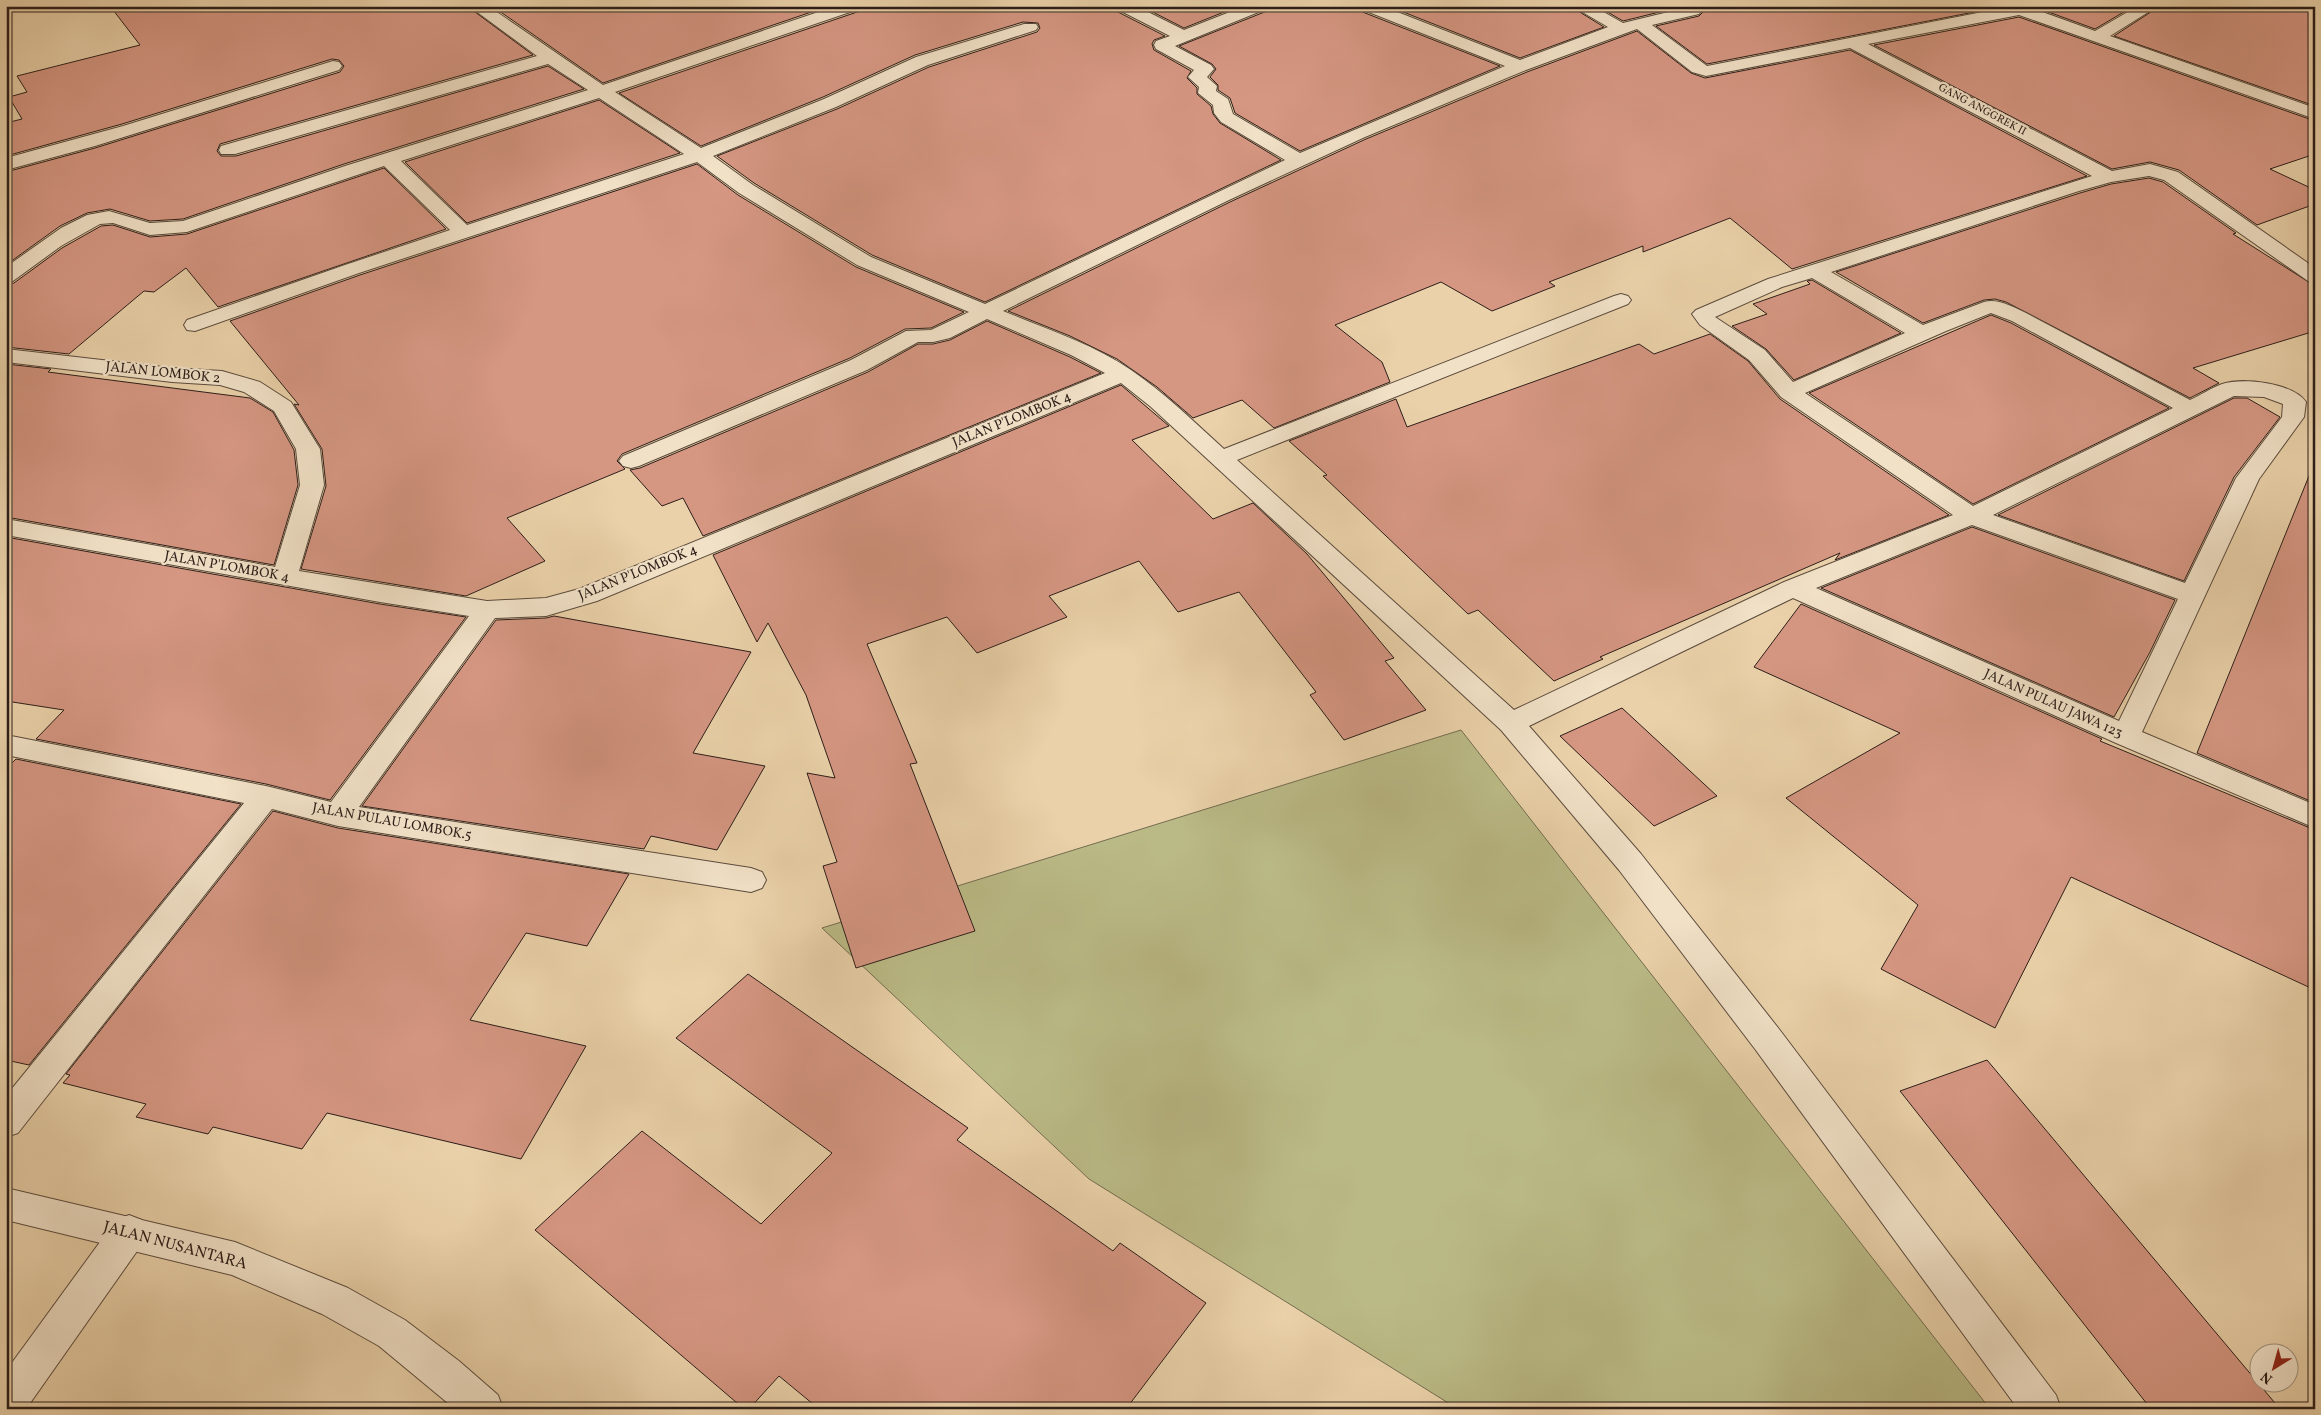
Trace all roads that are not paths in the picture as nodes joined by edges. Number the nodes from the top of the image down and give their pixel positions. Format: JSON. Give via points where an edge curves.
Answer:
{"nodes":[{"id":1,"x":477,"y":6,"type":"edge"},
{"id":2,"x":853,"y":6,"type":"edge"},
{"id":3,"x":1123,"y":6,"type":"edge"},
{"id":4,"x":1260,"y":6,"type":"edge"},
{"id":5,"x":1366,"y":6,"type":"edge"},
{"id":6,"x":1580,"y":6,"type":"edge"},
{"id":7,"x":2150,"y":6,"type":"edge"},
{"id":8,"x":2015,"y":8,"type":"edge"},
{"id":9,"x":1693,"y":11,"type":"dead end"},
{"id":10,"x":1640,"y":24,"type":"junction"},
{"id":11,"x":1030,"y":28,"type":"dead end"},
{"id":12,"x":1621,"y":28,"type":"junction"},
{"id":13,"x":1182,"y":36,"type":"junction"},
{"id":14,"x":2096,"y":37,"type":"junction"},
{"id":15,"x":1855,"y":44,"type":"junction"},
{"id":16,"x":550,"y":58,"type":"junction"},
{"id":17,"x":333,"y":66,"type":"dead end"},
{"id":18,"x":1520,"y":66,"type":"junction"},
{"id":19,"x":602,"y":91,"type":"junction"},
{"id":20,"x":2315,"y":114,"type":"edge"},
{"id":21,"x":228,"y":150,"type":"dead end"},
{"id":22,"x":699,"y":154,"type":"junction"},
{"id":23,"x":389,"y":160,"type":"junction"},
{"id":24,"x":1298,"y":160,"type":"junction"},
{"id":25,"x":6,"y":164,"type":"edge"},
{"id":26,"x":2109,"y":177,"type":"junction"},
{"id":27,"x":463,"y":232,"type":"junction"},
{"id":28,"x":1814,"y":270,"type":"junction"},
{"id":29,"x":6,"y":277,"type":"edge"},
{"id":30,"x":2315,"y":277,"type":"edge"},
{"id":31,"x":1621,"y":300,"type":"dead end"},
{"id":32,"x":983,"y":312,"type":"junction"},
{"id":33,"x":194,"y":325,"type":"dead end"},
{"id":34,"x":1921,"y":333,"type":"junction"},
{"id":35,"x":6,"y":355,"type":"edge"},
{"id":36,"x":1123,"y":374,"type":"junction"},
{"id":37,"x":1789,"y":392,"type":"junction"},
{"id":38,"x":2189,"y":408,"type":"junction"},
{"id":39,"x":1220,"y":460,"type":"junction"},
{"id":40,"x":631,"y":461,"type":"dead end"},
{"id":41,"x":1972,"y":516,"type":"junction"},
{"id":42,"x":6,"y":527,"type":"edge"},
{"id":43,"x":285,"y":577,"type":"junction"},
{"id":44,"x":1793,"y":588,"type":"junction"},
{"id":45,"x":2192,"y":595,"type":"junction"},
{"id":46,"x":487,"y":610,"type":"junction"},
{"id":47,"x":1511,"y":723,"type":"junction"},
{"id":48,"x":2126,"y":736,"type":"junction"},
{"id":49,"x":6,"y":745,"type":"edge"},
{"id":50,"x":266,"y":797,"type":"junction"},
{"id":51,"x":338,"y":815,"type":"junction"},
{"id":52,"x":2315,"y":817,"type":"edge"},
{"id":53,"x":751,"y":880,"type":"dead end"},
{"id":54,"x":6,"y":1122,"type":"edge"},
{"id":55,"x":6,"y":1204,"type":"edge"},
{"id":56,"x":129,"y":1232,"type":"junction"},
{"id":57,"x":6,"y":1404,"type":"edge"},
{"id":58,"x":484,"y":1409,"type":"edge"},
{"id":59,"x":2042,"y":1409,"type":"edge"}],
"edges":[{"from":1,"to":16,"type":"street"},
{"from":2,"to":19,"type":"street"},
{"from":3,"to":13,"type":"street"},
{"from":4,"to":13,"type":"street"},
{"from":5,"to":18,"type":"street"},
{"from":6,"to":12,"type":"street"},
{"from":7,"to":14,"type":"street"},
{"from":8,"to":14,"type":"street"},
{"from":8,"to":15,"type":"street"},
{"from":9,"to":10,"type":"street"},
{"from":10,"to":12,"type":"street"},
{"from":10,"to":15,"type":"street","via":[[1706,71]]},
{"from":11,"to":22,"type":"street","via":[[922,61],[830,103]]},
{"from":12,"to":18,"type":"street"},
{"from":13,"to":24,"type":"street","via":[[1162,45],[1205,69],[1197,76],[1208,86],[1207,93],[1222,103],[1224,115]]},
{"from":14,"to":20,"type":"street"},
{"from":15,"to":26,"type":"street","name":"GANG ANGGREK II"},
{"from":16,"to":19,"type":"street"},
{"from":16,"to":21,"type":"street"},
{"from":17,"to":25,"type":"street","via":[[69,148]]},
{"from":18,"to":24,"type":"street"},
{"from":19,"to":22,"type":"street"},
{"from":19,"to":23,"type":"street"},
{"from":22,"to":27,"type":"street"},
{"from":22,"to":32,"type":"street","via":[[746,189],[864,261]]},
{"from":23,"to":27,"type":"street"},
{"from":23,"to":29,"type":"street","via":[[187,226],[165,230],[105,217],[90,221]]},
{"from":24,"to":32,"type":"street"},
{"from":26,"to":28,"type":"street"},
{"from":26,"to":30,"type":"street","via":[[2150,170],[2171,176]]},
{"from":27,"to":33,"type":"street"},
{"from":28,"to":34,"type":"street"},
{"from":28,"to":37,"type":"street","via":[[1714,308],[1702,316],[1757,355]]},
{"from":31,"to":39,"type":"street"},
{"from":32,"to":36,"type":"street","via":[[1079,350]]},
{"from":32,"to":40,"type":"street","via":[[936,335],[914,336],[859,365]]},
{"from":34,"to":37,"type":"street"},
{"from":34,"to":38,"type":"street","via":[[1995,306]]},
{"from":35,"to":43,"type":"street","name":"JALAN LOMBOK 2","via":[[222,378],[252,387],[283,407],[308,448],[312,485]]},
{"from":36,"to":39,"type":"street","via":[[1159,402]]},
{"from":36,"to":46,"type":"street","name":"JALAN P'LOMBOK 4","via":[[588,595],[546,607]]},
{"from":37,"to":41,"type":"street"},
{"from":38,"to":41,"type":"street"},
{"from":38,"to":45,"type":"street","via":[[2230,389],[2269,390],[2285,394],[2295,402],[2292,417],[2248,478]]},
{"from":39,"to":47,"type":"street"},
{"from":41,"to":44,"type":"street"},
{"from":41,"to":45,"type":"street"},
{"from":42,"to":43,"type":"street","name":"JALAN P'LOMBOK 4"},
{"from":43,"to":46,"type":"street","name":"JALAN P'LOMBOK 4"},
{"from":44,"to":47,"type":"street"},
{"from":44,"to":48,"type":"street","name":"JALAN PULAU JAWA 123"},
{"from":45,"to":48,"type":"street"},
{"from":46,"to":51,"type":"street"},
{"from":47,"to":59,"type":"street","via":[[1642,877],[1767,1039]]},
{"from":48,"to":52,"type":"street","name":"JALAN PULAU JAWA 123"},
{"from":49,"to":50,"type":"street","name":"JALAN PULAU LOMBOK.5"},
{"from":50,"to":51,"type":"street","name":"JALAN PULAU LOMBOK.5"},
{"from":50,"to":54,"type":"street"},
{"from":51,"to":53,"type":"street","name":"JALAN PULAU LOMBOK.5"},
{"from":55,"to":56,"type":"street","name":"JALAN NUSANTARA"},
{"from":56,"to":57,"type":"street"},
{"from":56,"to":58,"type":"street","name":"JALAN NUSANTARA","via":[[235,1259],[335,1301],[392,1333]]}]}
